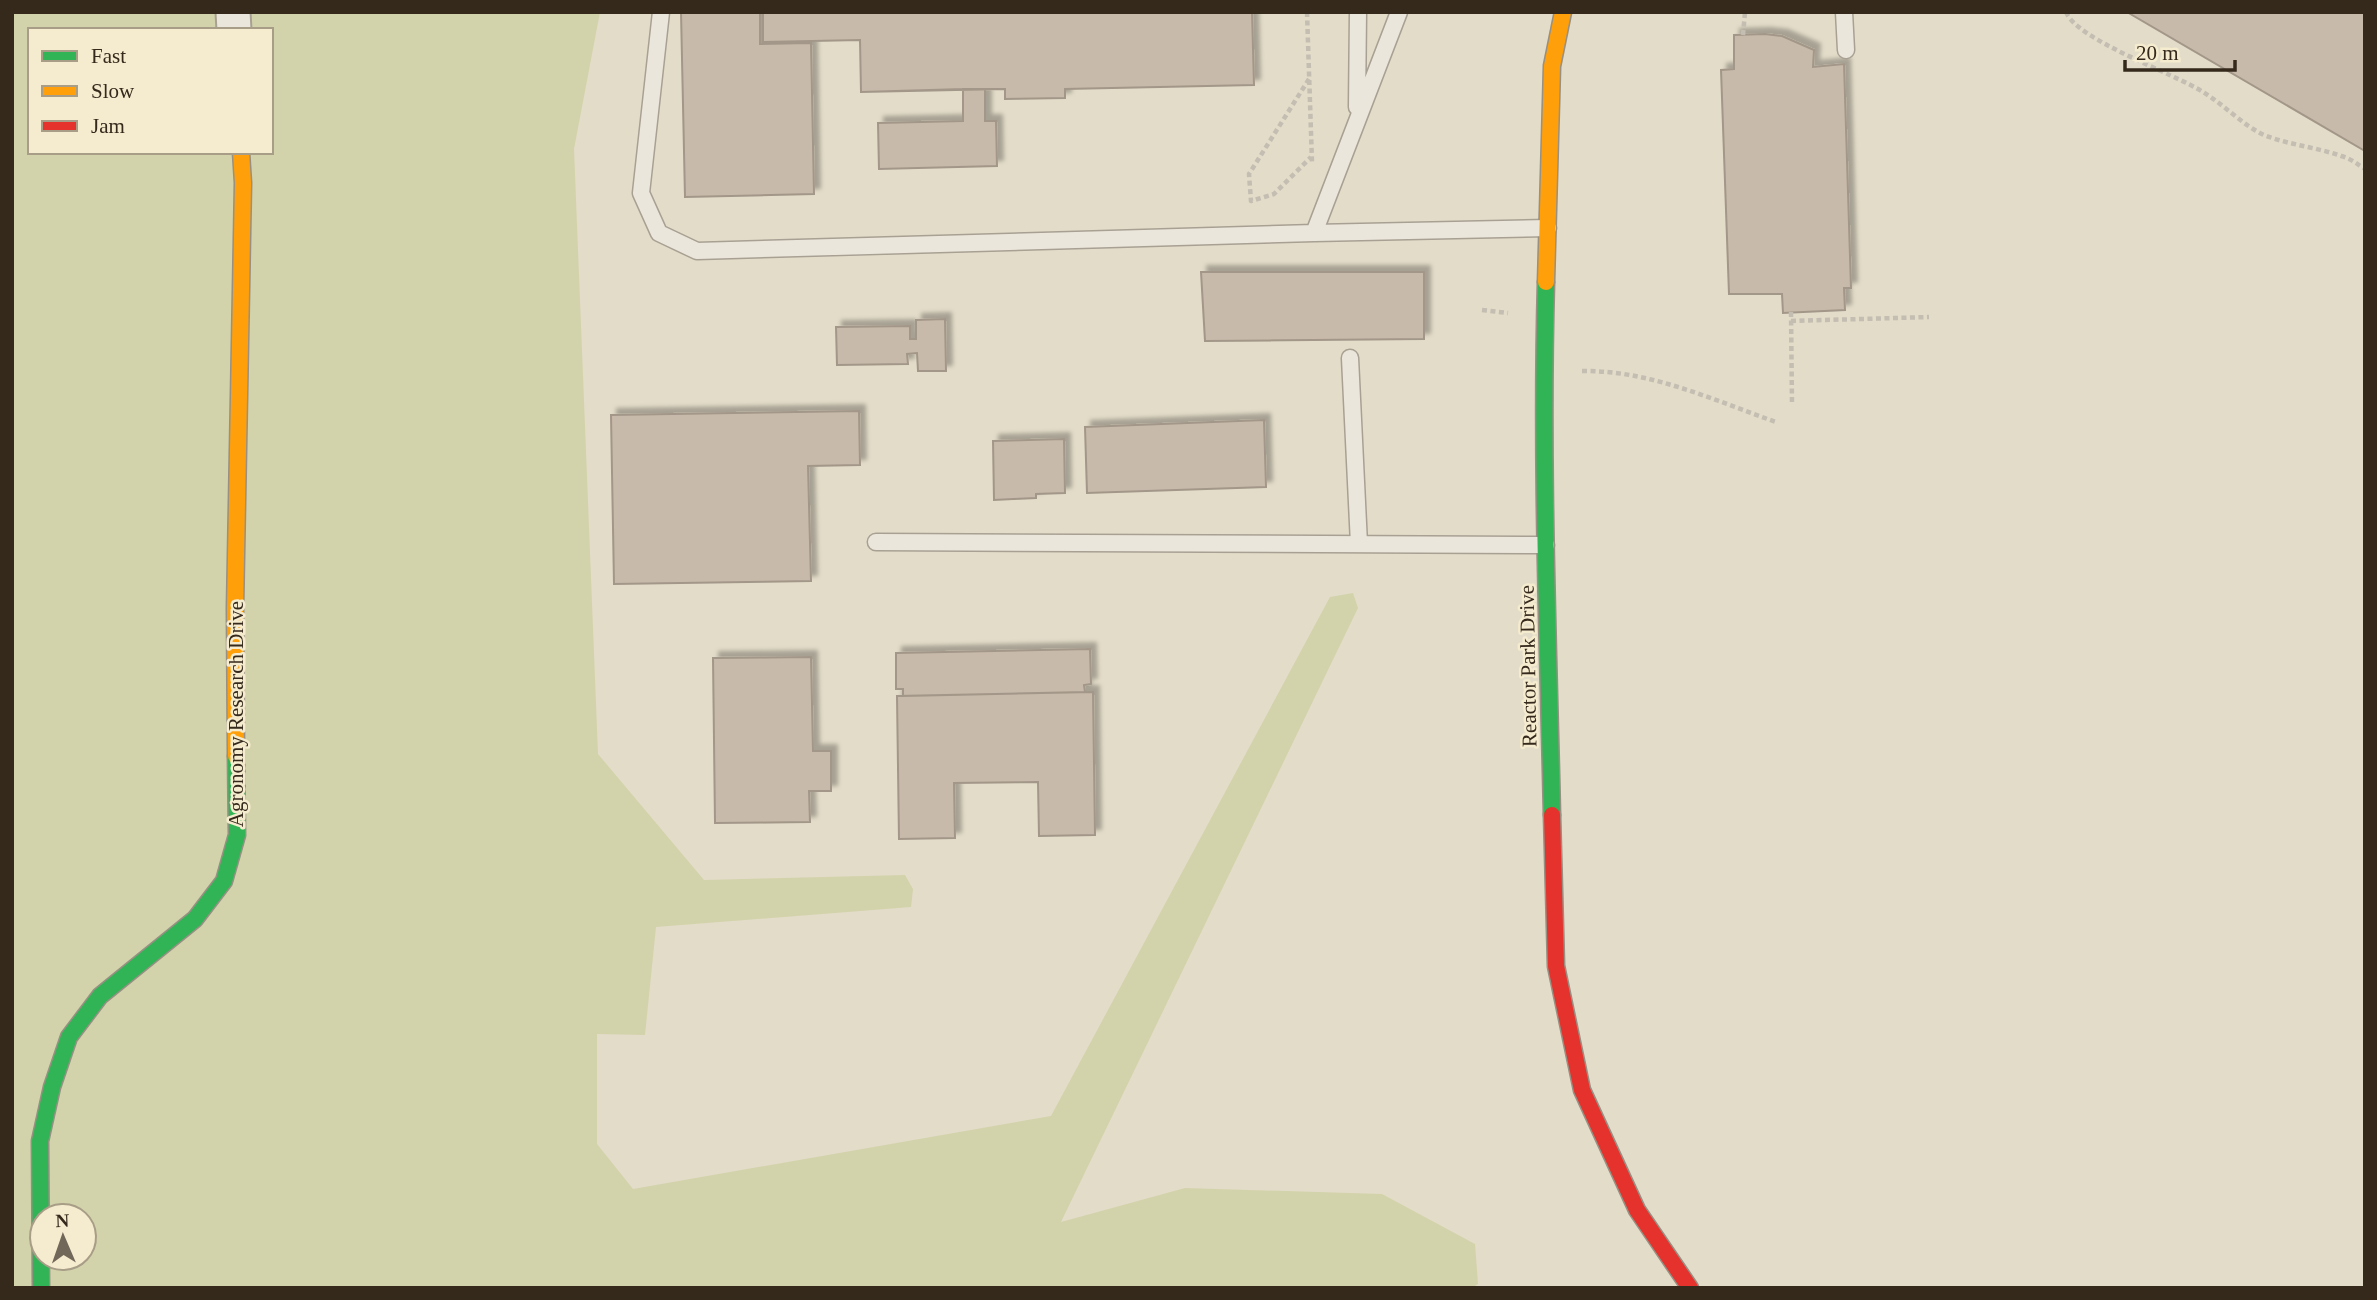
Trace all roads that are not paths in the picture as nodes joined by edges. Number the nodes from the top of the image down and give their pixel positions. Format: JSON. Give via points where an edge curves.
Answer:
{"nodes":[{"id":1,"x":661,"y":12,"type":"edge"},
{"id":2,"x":1358,"y":12,"type":"edge"},
{"id":3,"x":1399,"y":12,"type":"edge"},
{"id":4,"x":1563,"y":12,"type":"edge"},
{"id":5,"x":1844,"y":12,"type":"edge"},
{"id":6,"x":1846,"y":50,"type":"dead end"},
{"id":7,"x":1357,"y":120,"type":"junction"},
{"id":8,"x":241,"y":154,"type":"edge"},
{"id":9,"x":1548,"y":228,"type":"junction"},
{"id":10,"x":1314,"y":233,"type":"junction"},
{"id":11,"x":1350,"y":358,"type":"dead end"},
{"id":12,"x":876,"y":542,"type":"dead end"},
{"id":13,"x":1359,"y":544,"type":"junction"},
{"id":14,"x":1546,"y":544,"type":"junction"},
{"id":15,"x":41,"y":1288,"type":"edge"},
{"id":16,"x":1690,"y":1288,"type":"edge"}],
"edges":[{"from":1,"to":10,"type":"lane","via":[[641,194],[659,233],[697,251]]},
{"from":2,"to":7,"type":"lane"},
{"from":3,"to":7,"type":"lane"},
{"from":4,"to":9,"type":"street","name":"Reactor Park Drive","via":[[1552,66]]},
{"from":5,"to":6,"type":"lane"},
{"from":7,"to":10,"type":"lane"},
{"from":8,"to":15,"type":"street","name":"Agronomy Research Drive","via":[[237,835],[224,881],[195,919],[100,996],[69,1037],[40,1141]]},
{"from":9,"to":10,"type":"lane"},
{"from":9,"to":14,"type":"street","name":"Reactor Park Drive"},
{"from":11,"to":13,"type":"lane"},
{"from":12,"to":13,"type":"lane"},
{"from":13,"to":14,"type":"lane"},
{"from":14,"to":16,"type":"street","name":"Reactor Park Drive","via":[[1556,966],[1582,1090],[1637,1210]]}]}
